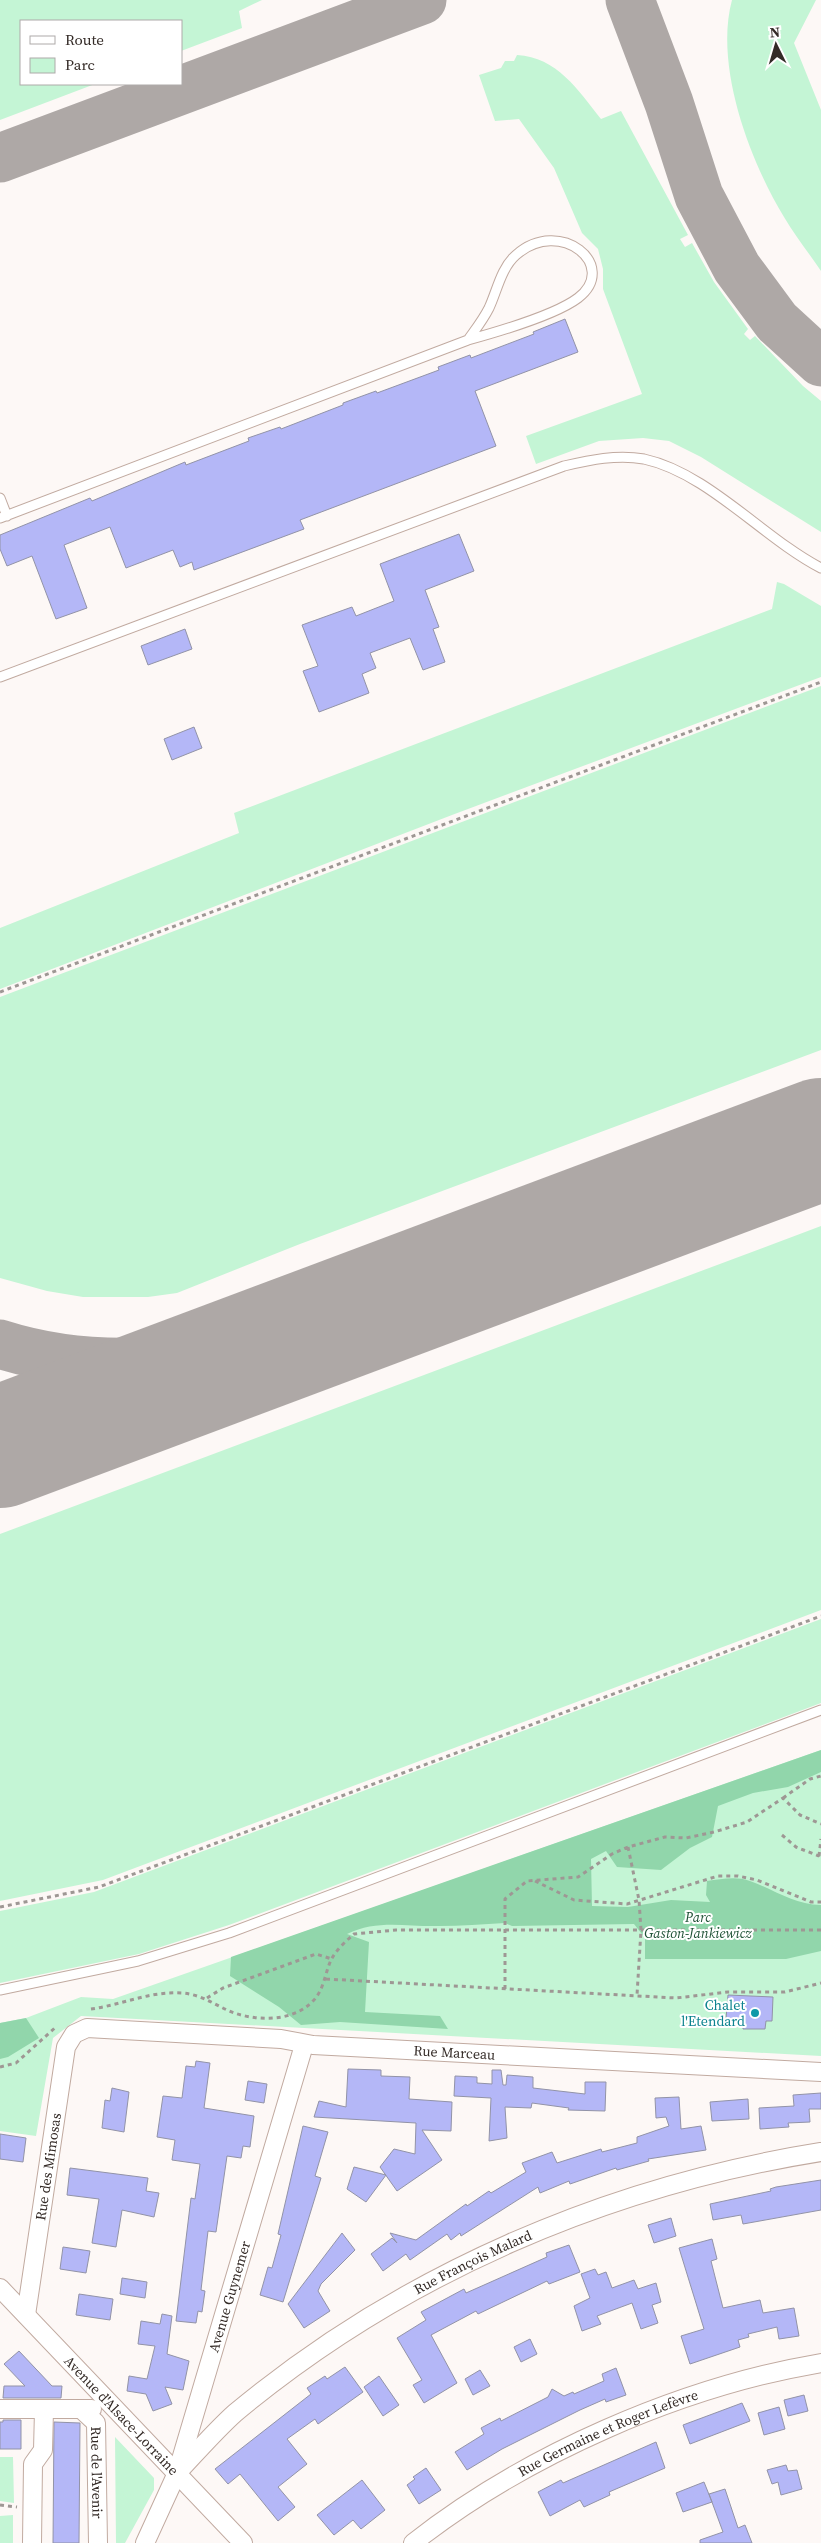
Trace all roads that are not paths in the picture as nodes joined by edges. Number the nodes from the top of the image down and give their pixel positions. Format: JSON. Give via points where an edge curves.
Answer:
{"nodes":[{"id":1,"x":468,"y":340,"type":"junction"},
{"id":2,"x":0,"y":498,"type":"edge"},
{"id":3,"x":3,"y":517,"type":"edge"},
{"id":4,"x":821,"y":568,"type":"edge"},
{"id":5,"x":0,"y":676,"type":"edge"},
{"id":6,"x":821,"y":1710,"type":"edge"},
{"id":7,"x":0,"y":1990,"type":"edge"},
{"id":8,"x":87,"y":2028,"type":"joint"},
{"id":9,"x":304,"y":2045,"type":"junction"},
{"id":10,"x":821,"y":2072,"type":"edge"},
{"id":11,"x":821,"y":2152,"type":"edge"},
{"id":12,"x":0,"y":2288,"type":"edge"},
{"id":13,"x":26,"y":2315,"type":"junction"},
{"id":14,"x":821,"y":2363,"type":"edge"},
{"id":15,"x":114,"y":2407,"type":"junction"},
{"id":16,"x":0,"y":2409,"type":"edge"},
{"id":17,"x":81,"y":2409,"type":"junction"},
{"id":18,"x":44,"y":2410,"type":"junction"},
{"id":19,"x":177,"y":2472,"type":"junction"},
{"id":20,"x":32,"y":2543,"type":"edge"},
{"id":21,"x":98,"y":2543,"type":"edge"},
{"id":22,"x":145,"y":2543,"type":"edge"},
{"id":23,"x":243,"y":2543,"type":"edge"},
{"id":24,"x":413,"y":2543,"type":"edge"}],
"edges":[{"from":1,"to":1,"type":"lane","via":[[499,332],[578,298],[591,279],[587,256],[578,247],[551,240],[528,247],[516,255],[502,276],[488,311]]},
{"from":1,"to":3,"type":"lane"},
{"from":2,"to":3,"type":"lane"},
{"from":4,"to":5,"type":"lane","via":[[683,473],[643,459],[603,458],[564,466]]},
{"from":6,"to":7,"type":"lane","via":[[229,1933],[138,1961]]},
{"from":8,"to":9,"type":"street","name":"Rue Marceau","via":[[281,2039]]},
{"from":8,"to":13,"type":"street","name":"Rue des Mimosas","via":[[74,2034],[66,2047]]},
{"from":9,"to":10,"type":"street","name":"Rue Marceau"},
{"from":9,"to":19,"type":"street","name":"Avenue Guynemer"},
{"from":11,"to":19,"type":"street","name":"Rue François Malard","via":[[765,2161],[641,2193],[525,2236],[410,2292],[287,2372],[234,2415]]},
{"from":12,"to":13,"type":"street","name":"Avenue d'Alsace-Lorraine"},
{"from":13,"to":15,"type":"street","name":"Avenue d'Alsace-Lorraine"},
{"from":14,"to":24,"type":"street","name":"Rue Germaine et Roger Lefèvre","via":[[688,2397],[562,2449],[443,2519]]},
{"from":15,"to":17,"type":"street","name":"Rue de l'Avenir"},
{"from":15,"to":19,"type":"street","name":"Avenue d'Alsace-Lorraine"},
{"from":16,"to":18,"type":"street","name":"Rue de l'Avenir"},
{"from":17,"to":18,"type":"street","name":"Rue de l'Avenir"},
{"from":17,"to":21,"type":"street","name":"Rue de l'Avenir","via":[[96,2423]]},
{"from":18,"to":20,"type":"street","via":[[42,2450],[32,2464]]},
{"from":19,"to":22,"type":"street","name":"Avenue Guynemer"},
{"from":19,"to":23,"type":"street","name":"Avenue d'Alsace-Lorraine"}]}
